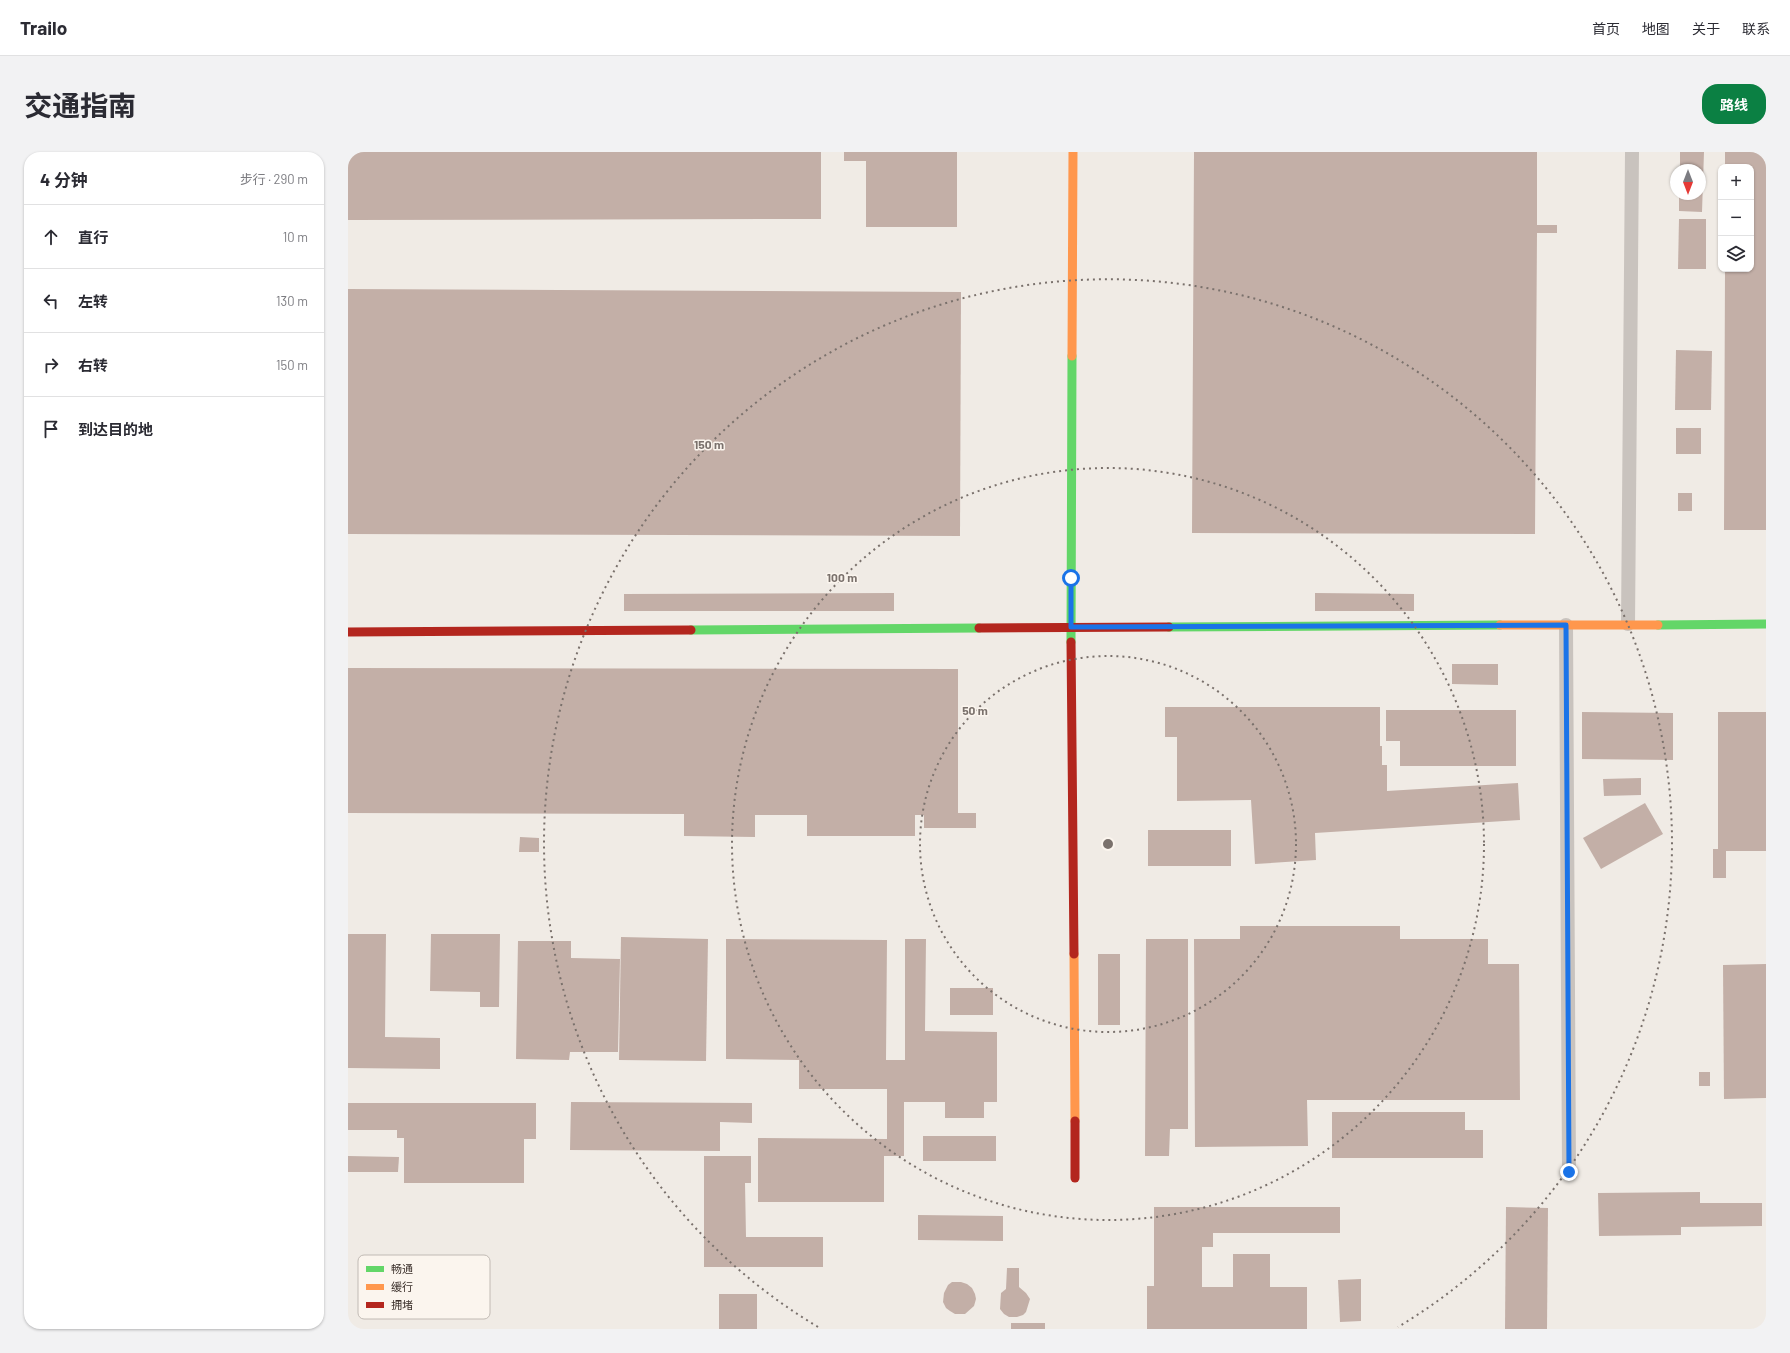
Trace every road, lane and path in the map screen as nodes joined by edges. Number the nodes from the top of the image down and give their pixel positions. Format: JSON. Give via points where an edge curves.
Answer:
{"nodes":[{"id":1,"x":1073,"y":152,"type":"edge"},
{"id":2,"x":1632,"y":152,"type":"edge"},
{"id":3,"x":1628,"y":624,"type":"junction"},
{"id":4,"x":1766,"y":624,"type":"edge"},
{"id":5,"x":1566,"y":625,"type":"junction"},
{"id":6,"x":1071,"y":627,"type":"junction"},
{"id":7,"x":348,"y":632,"type":"edge"},
{"id":8,"x":1569,"y":1172,"type":"dead end"},
{"id":9,"x":1075,"y":1178,"type":"dead end"}],
"edges":[{"from":1,"to":6,"type":"street"},
{"from":2,"to":3,"type":"lane"},
{"from":3,"to":4,"type":"street"},
{"from":3,"to":5,"type":"street"},
{"from":5,"to":6,"type":"street"},
{"from":5,"to":8,"type":"lane"},
{"from":6,"to":7,"type":"street"},
{"from":6,"to":9,"type":"street"}]}
